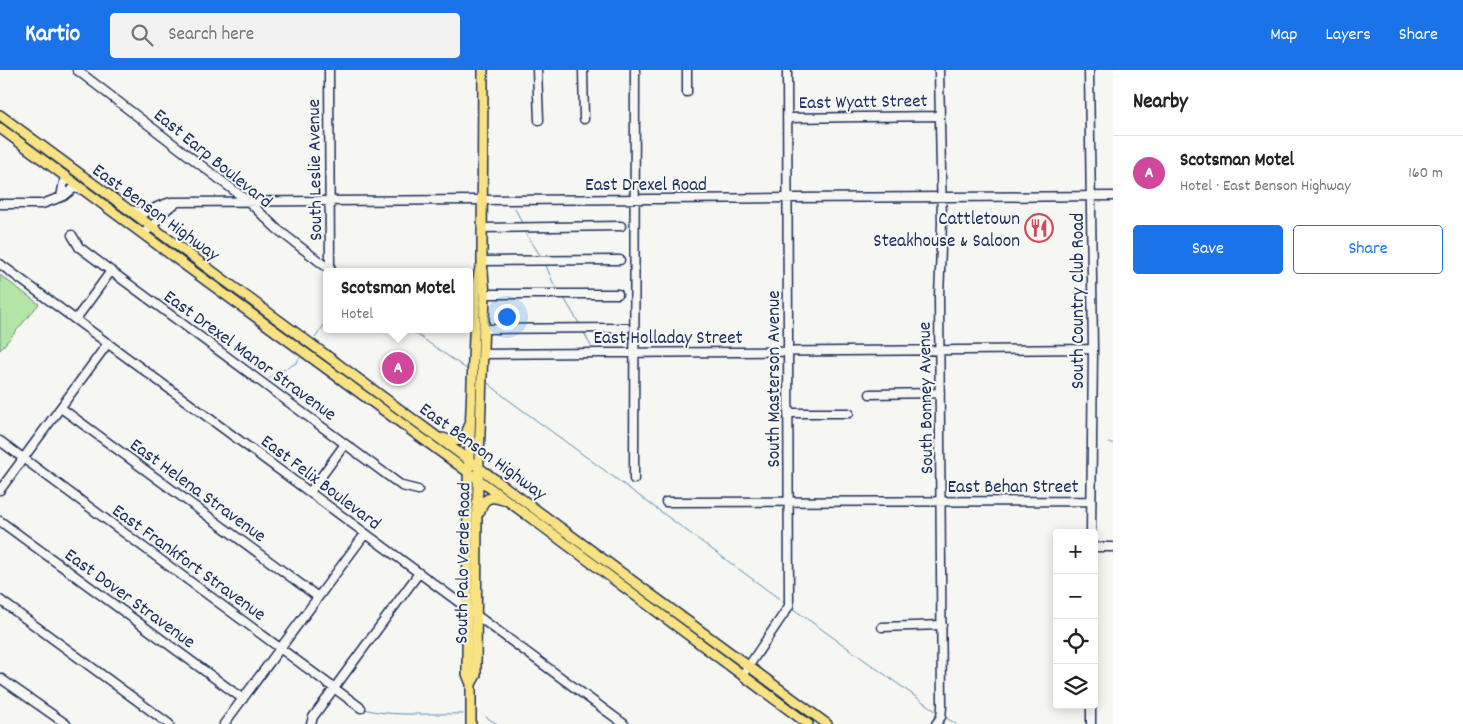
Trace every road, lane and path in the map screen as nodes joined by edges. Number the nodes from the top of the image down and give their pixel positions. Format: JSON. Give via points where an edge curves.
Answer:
{"nodes":[{"id":1,"x":77,"y":70,"type":"edge"},
{"id":2,"x":329,"y":70,"type":"edge"},
{"id":3,"x":483,"y":70,"type":"edge"},
{"id":4,"x":537,"y":70,"type":"edge"},
{"id":5,"x":583,"y":70,"type":"edge"},
{"id":6,"x":635,"y":70,"type":"edge"},
{"id":7,"x":687,"y":70,"type":"edge"},
{"id":8,"x":787,"y":70,"type":"edge"},
{"id":9,"x":939,"y":70,"type":"edge"},
{"id":10,"x":1089,"y":70,"type":"edge"},
{"id":11,"x":687,"y":92,"type":"dead end"},
{"id":12,"x":0,"y":115,"type":"edge"},
{"id":13,"x":940,"y":116,"type":"junction"},
{"id":14,"x":787,"y":118,"type":"junction"},
{"id":15,"x":584,"y":119,"type":"dead end"},
{"id":16,"x":538,"y":120,"type":"dead end"},
{"id":17,"x":0,"y":128,"type":"edge"},
{"id":18,"x":65,"y":176,"type":"junction"},
{"id":19,"x":86,"y":191,"type":"junction"},
{"id":20,"x":1092,"y":196,"type":"junction"},
{"id":21,"x":1113,"y":196,"type":"edge"},
{"id":22,"x":61,"y":197,"type":"junction"},
{"id":23,"x":941,"y":198,"type":"junction"},
{"id":24,"x":635,"y":199,"type":"junction"},
{"id":25,"x":789,"y":199,"type":"junction"},
{"id":26,"x":483,"y":201,"type":"junction"},
{"id":27,"x":179,"y":202,"type":"junction"},
{"id":28,"x":249,"y":202,"type":"junction"},
{"id":29,"x":331,"y":202,"type":"junction"},
{"id":30,"x":0,"y":204,"type":"edge"},
{"id":31,"x":128,"y":210,"type":"junction"},
{"id":32,"x":621,"y":226,"type":"dead end"},
{"id":33,"x":153,"y":228,"type":"junction"},
{"id":34,"x":483,"y":228,"type":"junction"},
{"id":35,"x":143,"y":233,"type":"junction"},
{"id":36,"x":72,"y":235,"type":"dead end"},
{"id":37,"x":620,"y":260,"type":"dead end"},
{"id":38,"x":482,"y":261,"type":"junction"},
{"id":39,"x":0,"y":264,"type":"edge"},
{"id":40,"x":328,"y":268,"type":"edge"},
{"id":41,"x":332,"y":268,"type":"edge"},
{"id":42,"x":111,"y":271,"type":"junction"},
{"id":43,"x":485,"y":294,"type":"junction"},
{"id":44,"x":618,"y":294,"type":"dead end"},
{"id":45,"x":76,"y":319,"type":"junction"},
{"id":46,"x":626,"y":328,"type":"dead end"},
{"id":47,"x":484,"y":329,"type":"junction"},
{"id":48,"x":108,"y":343,"type":"junction"},
{"id":49,"x":1093,"y":349,"type":"junction"},
{"id":50,"x":940,"y":350,"type":"junction"},
{"id":51,"x":788,"y":351,"type":"junction"},
{"id":52,"x":636,"y":352,"type":"junction"},
{"id":53,"x":483,"y":354,"type":"junction"},
{"id":54,"x":940,"y":393,"type":"junction"},
{"id":55,"x":870,"y":394,"type":"dead end"},
{"id":56,"x":61,"y":408,"type":"junction"},
{"id":57,"x":788,"y":413,"type":"junction"},
{"id":58,"x":849,"y":413,"type":"dead end"},
{"id":59,"x":470,"y":424,"type":"junction"},
{"id":60,"x":431,"y":432,"type":"junction"},
{"id":61,"x":0,"y":441,"type":"edge"},
{"id":62,"x":345,"y":444,"type":"junction"},
{"id":63,"x":23,"y":458,"type":"junction"},
{"id":64,"x":469,"y":460,"type":"junction"},
{"id":65,"x":479,"y":467,"type":"junction"},
{"id":66,"x":469,"y":473,"type":"junction"},
{"id":67,"x":634,"y":479,"type":"dead end"},
{"id":68,"x":478,"y":480,"type":"junction"},
{"id":69,"x":0,"y":490,"type":"edge"},
{"id":70,"x":418,"y":490,"type":"dead end"},
{"id":71,"x":310,"y":492,"type":"junction"},
{"id":72,"x":1090,"y":501,"type":"junction"},
{"id":73,"x":666,"y":502,"type":"dead end"},
{"id":74,"x":942,"y":502,"type":"junction"},
{"id":75,"x":510,"y":503,"type":"junction"},
{"id":76,"x":788,"y":503,"type":"junction"},
{"id":77,"x":0,"y":520,"type":"edge"},
{"id":78,"x":477,"y":522,"type":"junction"},
{"id":79,"x":1091,"y":529,"type":"edge"},
{"id":80,"x":365,"y":534,"type":"junction"},
{"id":81,"x":1098,"y":547,"type":"edge"},
{"id":82,"x":1113,"y":547,"type":"edge"},
{"id":83,"x":419,"y":573,"type":"junction"},
{"id":84,"x":633,"y":580,"type":"junction"},
{"id":85,"x":628,"y":589,"type":"junction"},
{"id":86,"x":318,"y":597,"type":"junction"},
{"id":87,"x":0,"y":600,"type":"edge"},
{"id":88,"x":467,"y":609,"type":"junction"},
{"id":89,"x":476,"y":616,"type":"junction"},
{"id":90,"x":942,"y":625,"type":"junction"},
{"id":91,"x":882,"y":627,"type":"dead end"},
{"id":92,"x":280,"y":648,"type":"junction"},
{"id":93,"x":749,"y":665,"type":"junction"},
{"id":94,"x":742,"y":674,"type":"junction"},
{"id":95,"x":0,"y":678,"type":"edge"},
{"id":96,"x":471,"y":684,"type":"junction"},
{"id":97,"x":334,"y":687,"type":"junction"},
{"id":98,"x":243,"y":699,"type":"junction"},
{"id":99,"x":361,"y":708,"type":"dead end"},
{"id":100,"x":1091,"y":709,"type":"edge"},
{"id":101,"x":66,"y":724,"type":"edge"},
{"id":102,"x":169,"y":724,"type":"edge"},
{"id":103,"x":224,"y":724,"type":"edge"},
{"id":104,"x":311,"y":724,"type":"edge"},
{"id":105,"x":471,"y":724,"type":"edge"},
{"id":106,"x":624,"y":724,"type":"edge"},
{"id":107,"x":808,"y":724,"type":"edge"},
{"id":108,"x":827,"y":724,"type":"edge"},
{"id":109,"x":936,"y":724,"type":"edge"},
{"id":110,"x":1091,"y":724,"type":"edge"}],
"edges":[{"from":1,"to":28,"type":"street","name":"East Earp Boulevard"},
{"from":2,"to":29,"type":"street","name":"South Leslie Avenue"},
{"from":3,"to":26,"type":"main road","name":"South Palo Verde Road"},
{"from":4,"to":16,"type":"street"},
{"from":5,"to":15,"type":"street"},
{"from":6,"to":24,"type":"street"},
{"from":7,"to":11,"type":"street"},
{"from":8,"to":14,"type":"street","name":"South Masterson Avenue"},
{"from":9,"to":13,"type":"street","name":"South Bonney Avenue"},
{"from":10,"to":20,"type":"street","name":"South Country Club Road"},
{"from":12,"to":31,"type":"main road","name":"East Benson Highway"},
{"from":13,"to":14,"type":"street","name":"East Wyatt Street"},
{"from":13,"to":23,"type":"street","name":"South Bonney Avenue"},
{"from":14,"to":25,"type":"street","name":"South Masterson Avenue"},
{"from":17,"to":18,"type":"main road","name":"East Benson Highway"},
{"from":18,"to":19,"type":"main road","name":"East Benson Highway"},
{"from":18,"to":22,"type":"street"},
{"from":19,"to":22,"type":"street","via":[[74,188]]},
{"from":19,"to":35,"type":"main road","name":"East Benson Highway"},
{"from":20,"to":21,"type":"street","name":"East Drexel Road"},
{"from":20,"to":23,"type":"street","name":"East Drexel Road"},
{"from":20,"to":49,"type":"street","name":"South Country Club Road"},
{"from":22,"to":30,"type":"street","via":[[42,204]]},
{"from":23,"to":25,"type":"street","name":"East Drexel Road"},
{"from":23,"to":50,"type":"street","name":"South Bonney Avenue"},
{"from":24,"to":25,"type":"street","name":"East Drexel Road"},
{"from":24,"to":26,"type":"street","name":"East Drexel Road"},
{"from":24,"to":52,"type":"street"},
{"from":25,"to":51,"type":"street","name":"South Masterson Avenue"},
{"from":26,"to":29,"type":"street","name":"East Drexel Road"},
{"from":26,"to":34,"type":"main road","name":"South Palo Verde Road"},
{"from":27,"to":28,"type":"street","name":"East Drexel Road"},
{"from":27,"to":31,"type":"street","name":"East Drexel Road","via":[[164,204],[145,213]]},
{"from":27,"to":33,"type":"street","via":[[166,210]]},
{"from":28,"to":29,"type":"street","name":"East Drexel Road"},
{"from":28,"to":40,"type":"street","name":"East Earp Boulevard","via":[[276,229]]},
{"from":29,"to":41,"type":"street","name":"South Leslie Avenue"},
{"from":31,"to":33,"type":"main road","name":"East Benson Highway"},
{"from":32,"to":34,"type":"street"},
{"from":33,"to":35,"type":"street"},
{"from":33,"to":60,"type":"main road","name":"East Benson Highway"},
{"from":34,"to":38,"type":"main road","name":"South Palo Verde Road"},
{"from":35,"to":66,"type":"main road","name":"East Benson Highway"},
{"from":36,"to":42,"type":"street","name":"East Drexel Manor Stravenue","via":[[79,247]]},
{"from":37,"to":38,"type":"street"},
{"from":38,"to":43,"type":"main road","name":"South Palo Verde Road"},
{"from":38,"to":59,"type":"main road","name":"South Palo Verde Road","via":[[476,287]]},
{"from":39,"to":45,"type":"street","name":"East Felix Boulevard"},
{"from":42,"to":45,"type":"street"},
{"from":42,"to":62,"type":"street","name":"East Drexel Manor Stravenue"},
{"from":43,"to":44,"type":"street"},
{"from":43,"to":47,"type":"main road","name":"South Palo Verde Road"},
{"from":45,"to":48,"type":"street","name":"East Felix Boulevard"},
{"from":46,"to":47,"type":"street"},
{"from":47,"to":53,"type":"main road","name":"South Palo Verde Road"},
{"from":48,"to":56,"type":"street"},
{"from":48,"to":71,"type":"street","name":"East Felix Boulevard"},
{"from":49,"to":50,"type":"street","name":"East Holladay Street"},
{"from":49,"to":72,"type":"street","name":"South Country Club Road"},
{"from":50,"to":51,"type":"street","name":"East Holladay Street"},
{"from":50,"to":54,"type":"street","name":"South Bonney Avenue"},
{"from":51,"to":52,"type":"street","name":"East Holladay Street"},
{"from":51,"to":57,"type":"street","name":"South Masterson Avenue"},
{"from":52,"to":53,"type":"street","name":"East Holladay Street"},
{"from":52,"to":67,"type":"street"},
{"from":53,"to":65,"type":"main road","name":"South Palo Verde Road"},
{"from":54,"to":55,"type":"street"},
{"from":54,"to":74,"type":"street","name":"South Bonney Avenue"},
{"from":56,"to":63,"type":"street"},
{"from":56,"to":86,"type":"street","name":"East Helena Stravenue"},
{"from":57,"to":58,"type":"street"},
{"from":57,"to":76,"type":"street","name":"South Masterson Avenue"},
{"from":59,"to":60,"type":"main road","via":[[462,440],[456,442]]},
{"from":59,"to":64,"type":"main road","name":"South Palo Verde Road"},
{"from":60,"to":64,"type":"main road","name":"East Benson Highway"},
{"from":61,"to":63,"type":"street","name":"East Frankfort Stravenue"},
{"from":62,"to":70,"type":"street","name":"East Drexel Manor Stravenue","via":[[402,486]]},
{"from":62,"to":71,"type":"street"},
{"from":63,"to":69,"type":"street"},
{"from":63,"to":92,"type":"street","name":"East Frankfort Stravenue"},
{"from":64,"to":65,"type":"main road","name":"East Benson Highway"},
{"from":64,"to":66,"type":"main road","name":"South Palo Verde Road"},
{"from":65,"to":68,"type":"main road","name":"South Palo Verde Road"},
{"from":65,"to":84,"type":"main road","name":"East Benson Highway"},
{"from":66,"to":68,"type":"main road","name":"East Benson Highway"},
{"from":66,"to":88,"type":"main road","name":"South Palo Verde Road"},
{"from":68,"to":75,"type":"main road","name":"East Benson Highway"},
{"from":68,"to":78,"type":"main road","name":"South Palo Verde Road"},
{"from":71,"to":80,"type":"street","name":"East Felix Boulevard"},
{"from":72,"to":74,"type":"street","name":"East Behan Street"},
{"from":72,"to":79,"type":"street","name":"South Country Club Road"},
{"from":73,"to":76,"type":"street","name":"East Behan Street"},
{"from":74,"to":76,"type":"street","name":"East Behan Street"},
{"from":74,"to":90,"type":"street","name":"South Bonney Avenue"},
{"from":75,"to":78,"type":"main road","via":[[488,499],[482,503]]},
{"from":75,"to":85,"type":"main road","name":"East Benson Highway"},
{"from":76,"to":93,"type":"street","name":"South Masterson Avenue","via":[[789,606]]},
{"from":77,"to":98,"type":"street","name":"East Dover Stravenue"},
{"from":78,"to":89,"type":"main road","name":"South Palo Verde Road"},
{"from":80,"to":83,"type":"street","name":"East Felix Boulevard"},
{"from":80,"to":86,"type":"street"},
{"from":81,"to":82,"type":"street"},
{"from":83,"to":88,"type":"street","name":"East Felix Boulevard"},
{"from":83,"to":97,"type":"street"},
{"from":84,"to":85,"type":"main road"},
{"from":84,"to":93,"type":"main road","name":"East Benson Highway"},
{"from":85,"to":94,"type":"main road","name":"East Benson Highway"},
{"from":86,"to":92,"type":"street"},
{"from":87,"to":102,"type":"street"},
{"from":88,"to":89,"type":"street","name":"East Felix Boulevard"},
{"from":88,"to":96,"type":"main road","name":"South Palo Verde Road","via":[[467,674]]},
{"from":89,"to":96,"type":"main road","name":"South Palo Verde Road","via":[[476,675]]},
{"from":89,"to":106,"type":"street","name":"East Felix Boulevard"},
{"from":90,"to":91,"type":"street"},
{"from":90,"to":109,"type":"street","name":"South Bonney Avenue","via":[[942,706]]},
{"from":92,"to":97,"type":"street","name":"East Frankfort Stravenue"},
{"from":92,"to":98,"type":"street"},
{"from":93,"to":94,"type":"street","name":"South Masterson Avenue"},
{"from":93,"to":108,"type":"main road","name":"East Benson Highway"},
{"from":94,"to":107,"type":"main road","name":"East Benson Highway"},
{"from":95,"to":101,"type":"street"},
{"from":96,"to":105,"type":"main road","name":"South Palo Verde Road"},
{"from":97,"to":99,"type":"street","name":"East Frankfort Stravenue"},
{"from":97,"to":104,"type":"street"},
{"from":98,"to":103,"type":"street"},
{"from":100,"to":110,"type":"street"}]}
